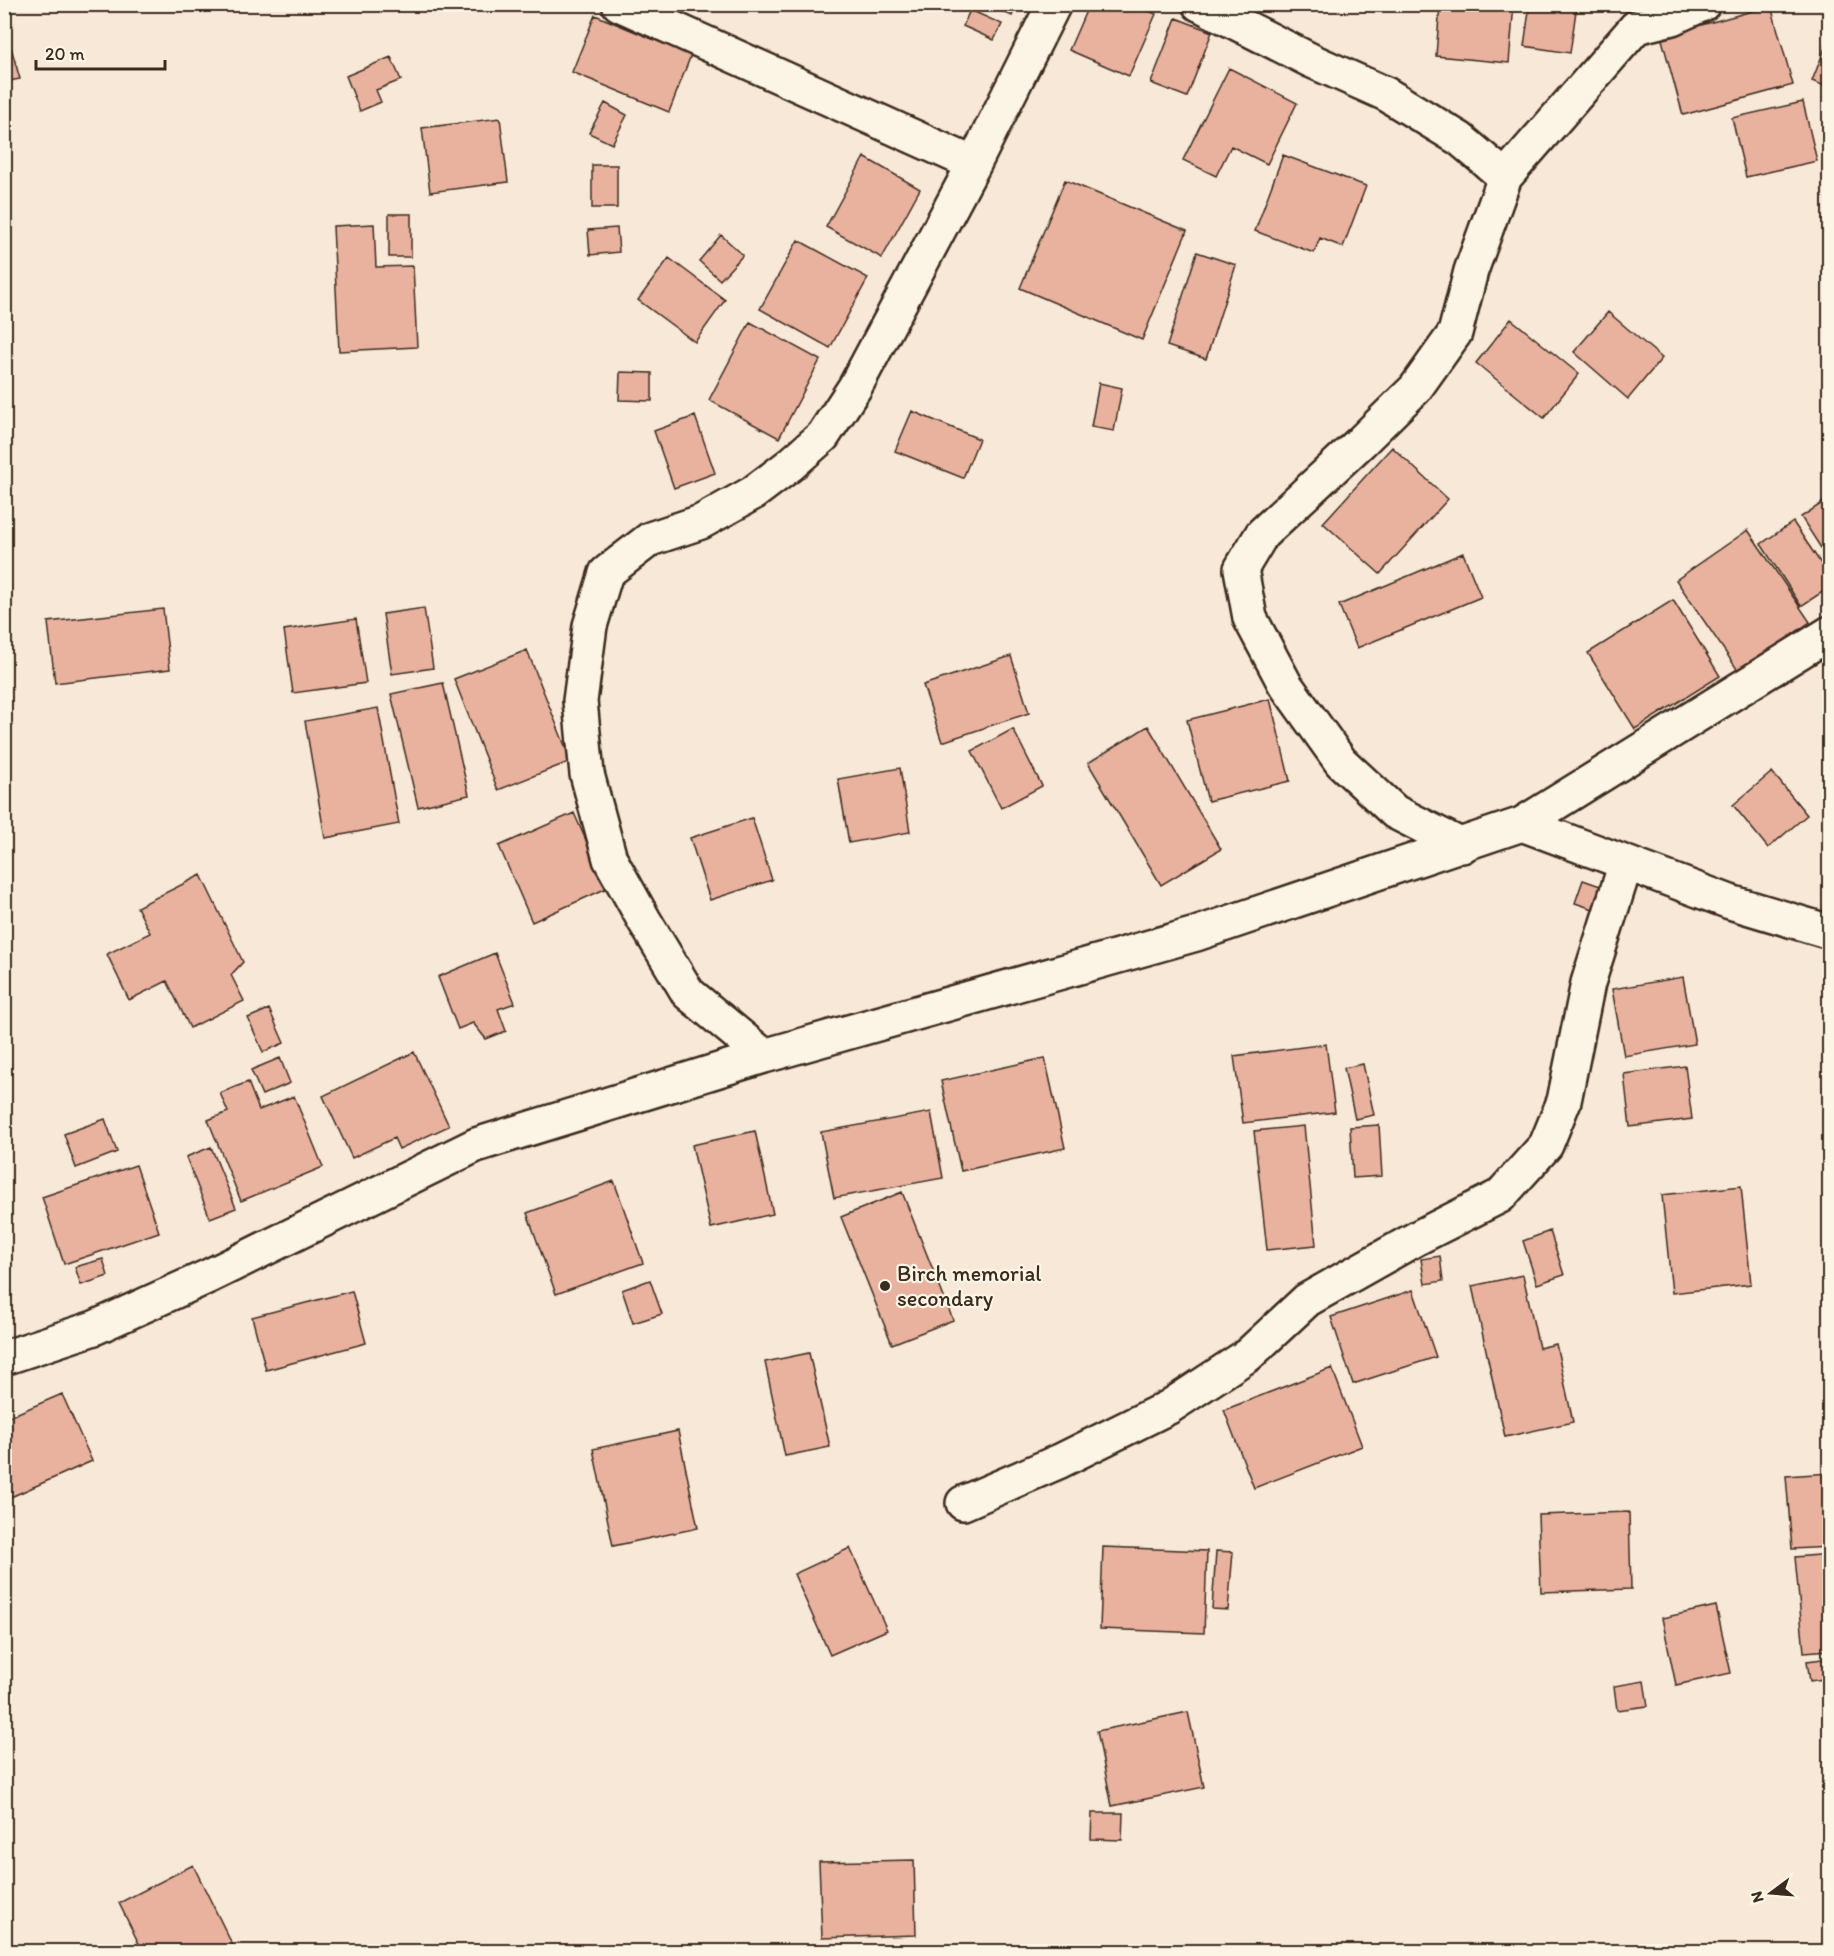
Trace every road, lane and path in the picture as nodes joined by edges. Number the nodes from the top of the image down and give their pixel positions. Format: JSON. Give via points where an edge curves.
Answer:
{"nodes":[{"id":1,"x":619,"y":4,"type":"edge"},
{"id":2,"x":1054,"y":4,"type":"edge"},
{"id":3,"x":1199,"y":4,"type":"edge"},
{"id":4,"x":1703,"y":4,"type":"edge"},
{"id":5,"x":974,"y":164,"type":"junction"},
{"id":6,"x":1505,"y":177,"type":"junction"},
{"id":7,"x":1830,"y":633,"type":"edge"},
{"id":8,"x":1522,"y":824,"type":"junction"},
{"id":9,"x":1462,"y":846,"type":"junction"},
{"id":10,"x":1626,"y":863,"type":"junction"},
{"id":11,"x":1830,"y":932,"type":"edge"},
{"id":12,"x":764,"y":1056,"type":"junction"},
{"id":13,"x":4,"y":1358,"type":"edge"},
{"id":14,"x":963,"y":1503,"type":"dead end"}],
"edges":[{"from":1,"to":5,"type":"street"},
{"from":2,"to":5,"type":"street"},
{"from":3,"to":6,"type":"street","via":[[1386,94],[1460,139]]},
{"from":4,"to":6,"type":"street","via":[[1672,18],[1636,27]]},
{"from":5,"to":12,"type":"street","via":[[855,387],[823,435],[753,493],[701,522],[650,539],[606,573],[590,626],[580,701],[587,774],[610,859],[688,993]]},
{"from":6,"to":9,"type":"street","via":[[1455,333],[1414,389],[1262,534],[1241,569],[1250,618],[1285,684],[1341,762],[1395,812]]},
{"from":7,"to":8,"type":"street"},
{"from":8,"to":9,"type":"street"},
{"from":8,"to":10,"type":"street"},
{"from":9,"to":12,"type":"street","via":[[1196,934]]},
{"from":10,"to":11,"type":"street","via":[[1730,902]]},
{"from":10,"to":14,"type":"street","via":[[1588,983],[1564,1101],[1546,1145],[1500,1196],[1307,1300],[1248,1355],[1169,1407]]},
{"from":12,"to":13,"type":"street","via":[[476,1145],[94,1328]]}]}
